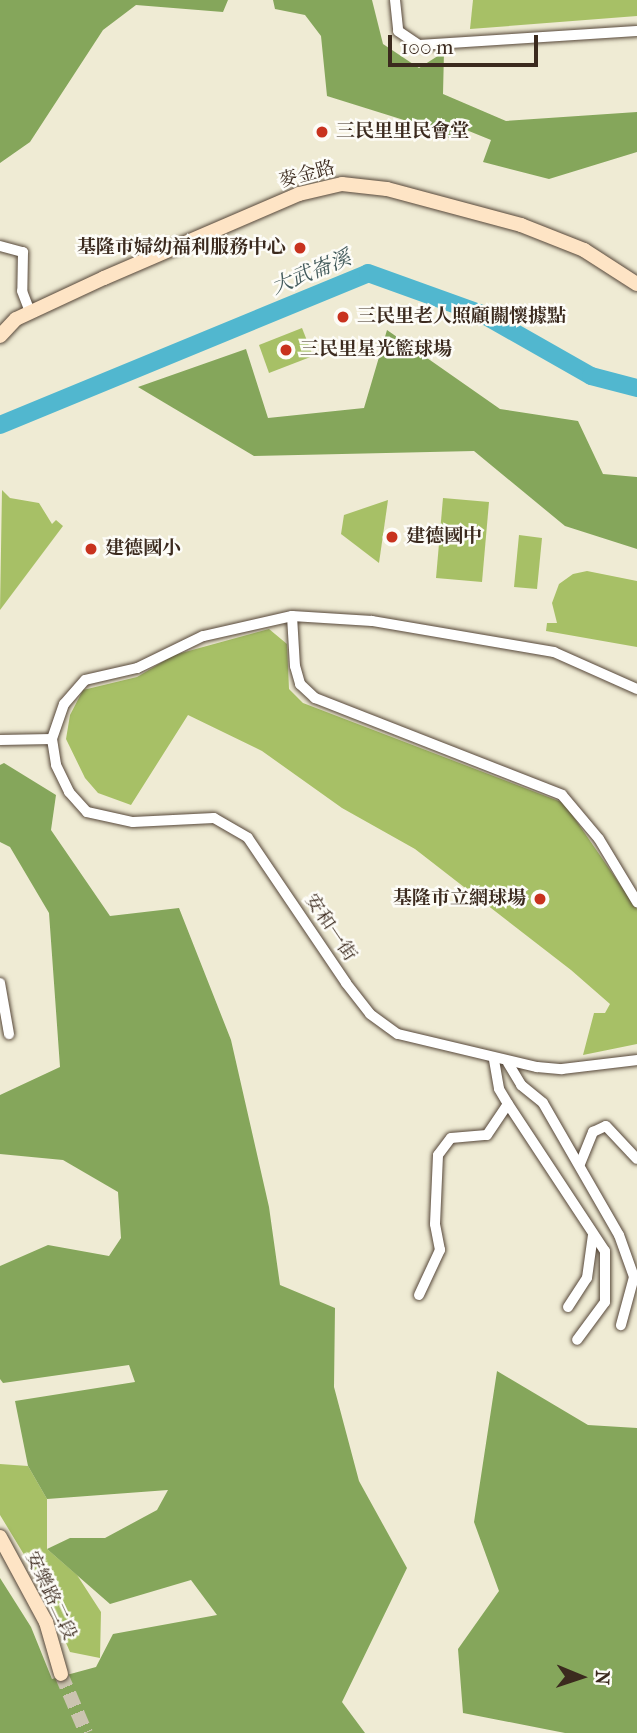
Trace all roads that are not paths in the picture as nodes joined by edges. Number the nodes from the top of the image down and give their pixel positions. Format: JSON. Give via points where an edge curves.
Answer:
{"nodes":[{"id":1,"x":395,"y":0,"type":"edge"},
{"id":2,"x":637,"y":31,"type":"edge"},
{"id":3,"x":0,"y":246,"type":"edge"},
{"id":4,"x":637,"y":284,"type":"edge"},
{"id":5,"x":30,"y":312,"type":"junction"},
{"id":6,"x":0,"y":336,"type":"edge"},
{"id":7,"x":292,"y":617,"type":"junction"},
{"id":8,"x":637,"y":690,"type":"edge"},
{"id":9,"x":52,"y":739,"type":"junction"},
{"id":10,"x":0,"y":740,"type":"edge"},
{"id":11,"x":637,"y":902,"type":"edge"},
{"id":12,"x":0,"y":984,"type":"edge"},
{"id":13,"x":9,"y":1034,"type":"dead end"},
{"id":14,"x":494,"y":1060,"type":"junction"},
{"id":15,"x":637,"y":1060,"type":"edge"},
{"id":16,"x":508,"y":1063,"type":"junction"},
{"id":17,"x":508,"y":1104,"type":"junction"},
{"id":18,"x":637,"y":1159,"type":"edge"},
{"id":19,"x":580,"y":1164,"type":"junction"},
{"id":20,"x":593,"y":1235,"type":"junction"},
{"id":21,"x":419,"y":1295,"type":"dead end"},
{"id":22,"x":569,"y":1307,"type":"dead end"},
{"id":23,"x":621,"y":1325,"type":"dead end"},
{"id":24,"x":577,"y":1340,"type":"dead end"},
{"id":25,"x":0,"y":1536,"type":"edge"},
{"id":26,"x":61,"y":1674,"type":"tunnel mouth"}],
"edges":[{"from":1,"to":2,"type":"street","via":[[398,31],[419,45]]},
{"from":3,"to":5,"type":"street","via":[[23,252],[22,291]]},
{"from":4,"to":5,"type":"street","name":"麥金路","via":[[584,250],[527,227],[387,189],[342,184],[266,207]]},
{"from":5,"to":6,"type":"street","name":"麥金路"},
{"from":7,"to":8,"type":"street","via":[[372,621],[554,652]]},
{"from":7,"to":9,"type":"street","via":[[203,636],[137,668],[85,680],[64,704]]},
{"from":7,"to":11,"type":"street","via":[[300,684],[315,698],[562,795],[599,839]]},
{"from":9,"to":10,"type":"street"},
{"from":9,"to":14,"type":"street","name":"安和一街","via":[[56,765],[69,792],[87,812],[114,821],[193,817],[230,825],[248,838],[370,1014],[398,1034]]},
{"from":12,"to":13,"type":"street"},
{"from":14,"to":16,"type":"street","name":"安和一街"},
{"from":14,"to":17,"type":"street","via":[[499,1089]]},
{"from":15,"to":16,"type":"street","name":"安和一街","via":[[562,1069]]},
{"from":16,"to":19,"type":"street","via":[[521,1085],[543,1103]]},
{"from":17,"to":20,"type":"street"},
{"from":17,"to":21,"type":"street","via":[[487,1135],[451,1138],[438,1155],[435,1224],[440,1250]]},
{"from":18,"to":19,"type":"street","via":[[607,1126],[593,1132]]},
{"from":19,"to":23,"type":"street","via":[[619,1235],[634,1277]]},
{"from":20,"to":22,"type":"street","via":[[587,1278]]},
{"from":20,"to":24,"type":"street","via":[[605,1251],[605,1302]]},
{"from":25,"to":26,"type":"street","name":"安樂路二段","via":[[46,1622]]}]}
